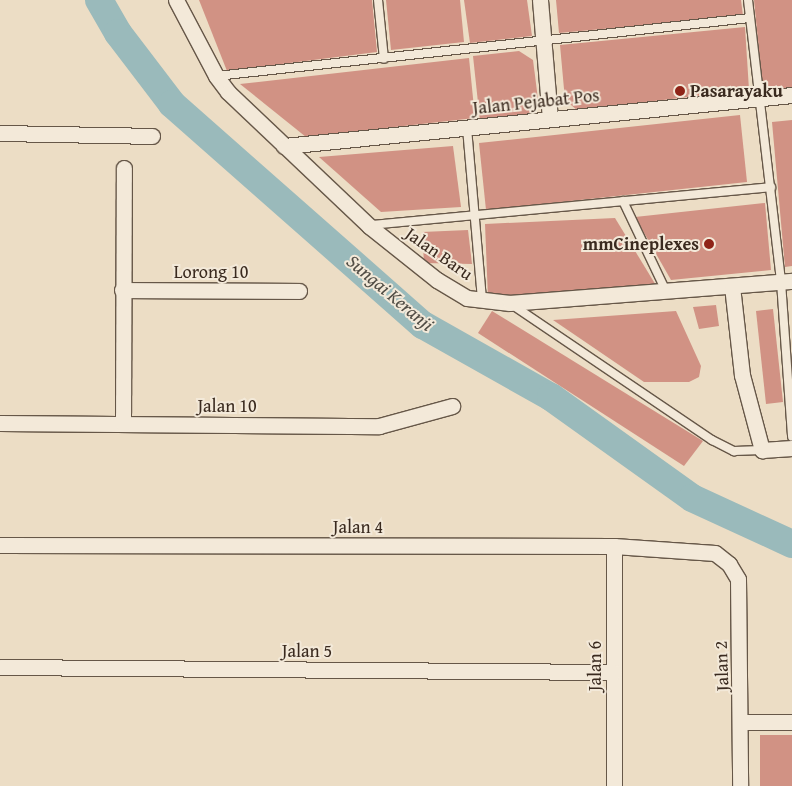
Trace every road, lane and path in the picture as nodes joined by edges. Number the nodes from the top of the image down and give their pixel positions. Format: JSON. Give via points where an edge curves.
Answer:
{"nodes":[{"id":1,"x":176,"y":0,"type":"edge"},
{"id":2,"x":378,"y":0,"type":"edge"},
{"id":3,"x":540,"y":0,"type":"edge"},
{"id":4,"x":748,"y":0,"type":"edge"},
{"id":5,"x":750,"y":18,"type":"junction"},
{"id":6,"x":543,"y":41,"type":"junction"},
{"id":7,"x":384,"y":58,"type":"junction"},
{"id":8,"x":216,"y":76,"type":"junction"},
{"id":9,"x":792,"y":95,"type":"edge"},
{"id":10,"x":760,"y":98,"type":"junction"},
{"id":11,"x":550,"y":119,"type":"junction"},
{"id":12,"x":467,"y":128,"type":"junction"},
{"id":13,"x":0,"y":133,"type":"edge"},
{"id":14,"x":152,"y":136,"type":"dead end"},
{"id":15,"x":284,"y":146,"type":"junction"},
{"id":16,"x":124,"y":168,"type":"dead end"},
{"id":17,"x":771,"y":187,"type":"junction"},
{"id":18,"x":623,"y":201,"type":"junction"},
{"id":19,"x":475,"y":215,"type":"junction"},
{"id":20,"x":369,"y":226,"type":"junction"},
{"id":21,"x":787,"y":282,"type":"edge"},
{"id":22,"x":732,"y":286,"type":"junction"},
{"id":23,"x":122,"y":290,"type":"junction"},
{"id":24,"x":299,"y":291,"type":"dead end"},
{"id":25,"x":666,"y":291,"type":"junction"},
{"id":26,"x":482,"y":301,"type":"junction"},
{"id":27,"x":510,"y":303,"type":"junction"},
{"id":28,"x":452,"y":406,"type":"dead end"},
{"id":29,"x":0,"y":423,"type":"edge"},
{"id":30,"x":123,"y":424,"type":"junction"},
{"id":31,"x":792,"y":437,"type":"edge"},
{"id":32,"x":792,"y":448,"type":"edge"},
{"id":33,"x":762,"y":450,"type":"junction"},
{"id":34,"x":0,"y":545,"type":"edge"},
{"id":35,"x":614,"y":546,"type":"junction"},
{"id":36,"x":715,"y":554,"type":"joint"},
{"id":37,"x":0,"y":668,"type":"edge"},
{"id":38,"x":614,"y":672,"type":"junction"},
{"id":39,"x":742,"y":722,"type":"junction"},
{"id":40,"x":792,"y":722,"type":"edge"},
{"id":41,"x":614,"y":786,"type":"edge"},
{"id":42,"x":740,"y":786,"type":"edge"}],
"edges":[{"from":1,"to":8,"type":"street","name":"Jalan Baru"},
{"from":2,"to":7,"type":"lane"},
{"from":3,"to":6,"type":"street"},
{"from":4,"to":5,"type":"lane"},
{"from":5,"to":6,"type":"lane"},
{"from":5,"to":10,"type":"lane"},
{"from":6,"to":7,"type":"lane"},
{"from":6,"to":11,"type":"street"},
{"from":7,"to":8,"type":"lane"},
{"from":8,"to":15,"type":"street","name":"Jalan Baru","via":[[228,92]]},
{"from":9,"to":10,"type":"street","name":"Jalan Pejabat Pos"},
{"from":10,"to":11,"type":"street","name":"Jalan Pejabat Pos"},
{"from":10,"to":17,"type":"lane"},
{"from":11,"to":12,"type":"street","name":"Jalan Pejabat Pos"},
{"from":12,"to":15,"type":"street","name":"Jalan Pejabat Pos"},
{"from":12,"to":19,"type":"lane"},
{"from":13,"to":14,"type":"street"},
{"from":15,"to":20,"type":"street","name":"Jalan Baru"},
{"from":16,"to":23,"type":"street"},
{"from":17,"to":18,"type":"lane"},
{"from":17,"to":21,"type":"lane"},
{"from":18,"to":19,"type":"lane"},
{"from":18,"to":25,"type":"lane"},
{"from":19,"to":20,"type":"lane"},
{"from":19,"to":26,"type":"lane"},
{"from":20,"to":26,"type":"street","name":"Jalan Baru","via":[[438,280],[468,298]]},
{"from":21,"to":22,"type":"street","name":"Jalan Baru"},
{"from":21,"to":31,"type":"lane"},
{"from":22,"to":25,"type":"street","name":"Jalan Baru"},
{"from":22,"to":33,"type":"street","via":[[742,375]]},
{"from":23,"to":24,"type":"street","name":"Lorong 10"},
{"from":23,"to":30,"type":"street"},
{"from":25,"to":27,"type":"street","name":"Jalan Baru"},
{"from":26,"to":27,"type":"street","name":"Jalan Baru"},
{"from":27,"to":33,"type":"lane","via":[[712,440],[734,451]]},
{"from":28,"to":30,"type":"street","name":"Jalan 10","via":[[379,426]]},
{"from":29,"to":30,"type":"street","name":"Jalan 10"},
{"from":32,"to":33,"type":"street"},
{"from":34,"to":35,"type":"street","name":"Jalan 4"},
{"from":35,"to":36,"type":"street","name":"Jalan 4"},
{"from":35,"to":38,"type":"street","name":"Jalan 6"},
{"from":36,"to":39,"type":"street","name":"Jalan 2","via":[[729,564],[738,578]]},
{"from":37,"to":38,"type":"street","name":"Jalan 5"},
{"from":38,"to":41,"type":"street","name":"Jalan 6"},
{"from":39,"to":40,"type":"street"},
{"from":39,"to":42,"type":"street","name":"Jalan 2"}]}
